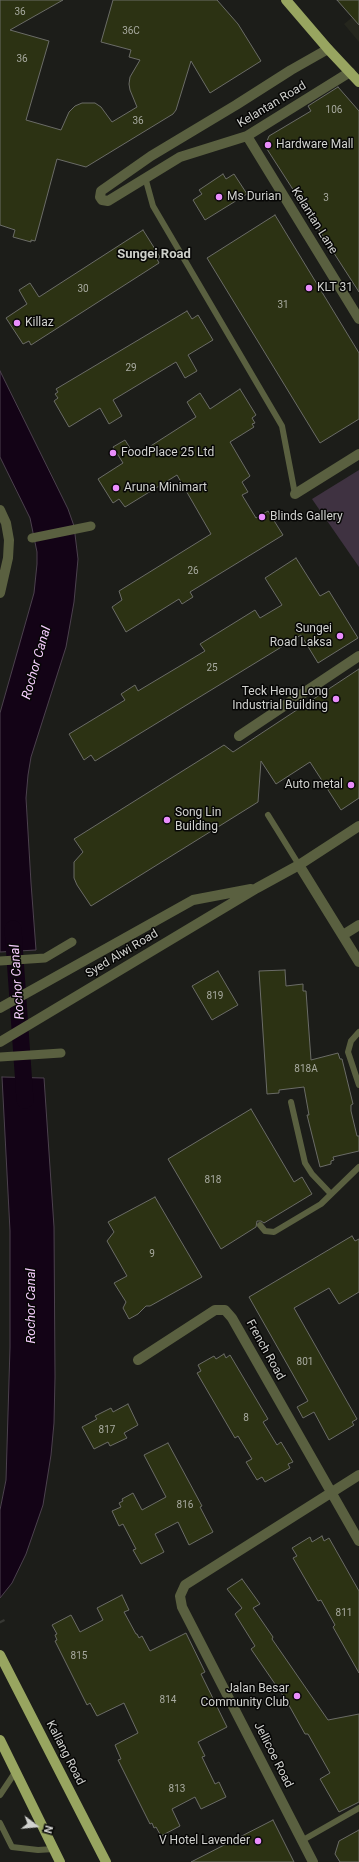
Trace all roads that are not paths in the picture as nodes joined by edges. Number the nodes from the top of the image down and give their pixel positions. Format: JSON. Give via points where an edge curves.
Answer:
{"nodes":[{"id":1,"x":286,"y":0,"type":"edge"},
{"id":2,"x":328,"y":49,"type":"junction"},
{"id":3,"x":350,"y":72,"type":"junction"},
{"id":4,"x":359,"y":82,"type":"edge"},
{"id":5,"x":247,"y":136,"type":"junction"},
{"id":6,"x":174,"y":142,"type":"junction"},
{"id":7,"x":180,"y":157,"type":"junction"},
{"id":8,"x":145,"y":177,"type":"junction"},
{"id":9,"x":359,"y":319,"type":"edge"},
{"id":10,"x":359,"y":454,"type":"edge"},
{"id":11,"x":295,"y":494,"type":"joint"},
{"id":12,"x":0,"y":510,"type":"edge"},
{"id":13,"x":91,"y":526,"type":"dead end"},
{"id":14,"x":34,"y":538,"type":"dead end"},
{"id":15,"x":0,"y":593,"type":"edge"},
{"id":16,"x":359,"y":656,"type":"edge"},
{"id":17,"x":240,"y":736,"type":"dead end"},
{"id":18,"x":268,"y":815,"type":"dead end"},
{"id":19,"x":359,"y":826,"type":"edge"},
{"id":20,"x":299,"y":865,"type":"junction"},
{"id":21,"x":258,"y":888,"type":"junction"},
{"id":22,"x":359,"y":925,"type":"edge"},
{"id":23,"x":343,"y":935,"type":"junction"},
{"id":24,"x":72,"y":942,"type":"dead end"},
{"id":25,"x":0,"y":962,"type":"edge"},
{"id":26,"x":359,"y":962,"type":"edge"},
{"id":27,"x":3,"y":1007,"type":"edge"},
{"id":28,"x":359,"y":1032,"type":"edge"},
{"id":29,"x":3,"y":1041,"type":"edge"},
{"id":30,"x":57,"y":1054,"type":"dead end"},
{"id":31,"x":2,"y":1056,"type":"edge"},
{"id":32,"x":359,"y":1085,"type":"edge"},
{"id":33,"x":291,"y":1102,"type":"dead end"},
{"id":34,"x":359,"y":1167,"type":"edge"},
{"id":35,"x":331,"y":1194,"type":"junction"},
{"id":36,"x":260,"y":1225,"type":"dead end"},
{"id":37,"x":138,"y":1360,"type":"dead end"},
{"id":38,"x":359,"y":1474,"type":"edge"},
{"id":39,"x":331,"y":1492,"type":"junction"},
{"id":40,"x":359,"y":1541,"type":"edge"},
{"id":41,"x":0,"y":1656,"type":"edge"},
{"id":42,"x":0,"y":1740,"type":"edge"},
{"id":43,"x":16,"y":1771,"type":"junction"},
{"id":44,"x":0,"y":1795,"type":"edge"},
{"id":45,"x":359,"y":1808,"type":"edge"},
{"id":46,"x":0,"y":1823,"type":"edge"},
{"id":47,"x":303,"y":1840,"type":"junction"},
{"id":48,"x":54,"y":1849,"type":"junction"},
{"id":49,"x":60,"y":1862,"type":"edge"},
{"id":50,"x":106,"y":1862,"type":"edge"},
{"id":51,"x":314,"y":1862,"type":"edge"}],
"edges":[{"from":1,"to":2,"type":"main road"},
{"from":2,"to":3,"type":"main road"},
{"from":2,"to":6,"type":"street","name":"Kelantan Road"},
{"from":3,"to":4,"type":"main road"},
{"from":3,"to":5,"type":"street","name":"Kelantan Road"},
{"from":5,"to":7,"type":"street","name":"Kelantan Road"},
{"from":5,"to":9,"type":"street","name":"Kelantan Lane"},
{"from":6,"to":7,"type":"street","via":[[183,145]]},
{"from":6,"to":8,"type":"street","name":"Kelantan Road","via":[[110,185],[101,192],[100,197],[108,201]]},
{"from":7,"to":8,"type":"street","name":"Kelantan Road"},
{"from":8,"to":11,"type":"lane","via":[[156,212],[282,426]]},
{"from":10,"to":11,"type":"street"},
{"from":12,"to":15,"type":"street","via":[[6,523],[9,540],[8,558]]},
{"from":13,"to":14,"type":"street"},
{"from":16,"to":17,"type":"street"},
{"from":18,"to":20,"type":"lane"},
{"from":19,"to":20,"type":"street","name":"Syed Alwi Road"},
{"from":20,"to":21,"type":"street","name":"Syed Alwi Road"},
{"from":20,"to":23,"type":"street"},
{"from":21,"to":27,"type":"street","name":"Syed Alwi Road","via":[[193,900]]},
{"from":21,"to":29,"type":"street","name":"Syed Alwi Road"},
{"from":22,"to":23,"type":"street"},
{"from":23,"to":26,"type":"street"},
{"from":24,"to":25,"type":"street","via":[[45,958]]},
{"from":28,"to":32,"type":"lane","via":[[351,1041],[348,1052]]},
{"from":30,"to":31,"type":"street"},
{"from":33,"to":35,"type":"lane","via":[[305,1163]]},
{"from":34,"to":35,"type":"lane"},
{"from":35,"to":36,"type":"lane","via":[[321,1204],[274,1232],[265,1231]]},
{"from":37,"to":39,"type":"street","name":"French Road","via":[[216,1310],[225,1310],[232,1318]]},
{"from":38,"to":39,"type":"street"},
{"from":39,"to":40,"type":"street","name":"French Road"},
{"from":39,"to":47,"type":"street","name":"Jellicoe Road","via":[[185,1585],[180,1596],[182,1607]]},
{"from":41,"to":50,"type":"main road","name":"Kallang Road"},
{"from":42,"to":43,"type":"main road"},
{"from":43,"to":44,"type":"lane"},
{"from":43,"to":48,"type":"main road"},
{"from":45,"to":47,"type":"lane"},
{"from":46,"to":48,"type":"lane","via":[[12,1847]]},
{"from":47,"to":51,"type":"street","name":"Jellicoe Road"},
{"from":48,"to":49,"type":"main road"}]}
